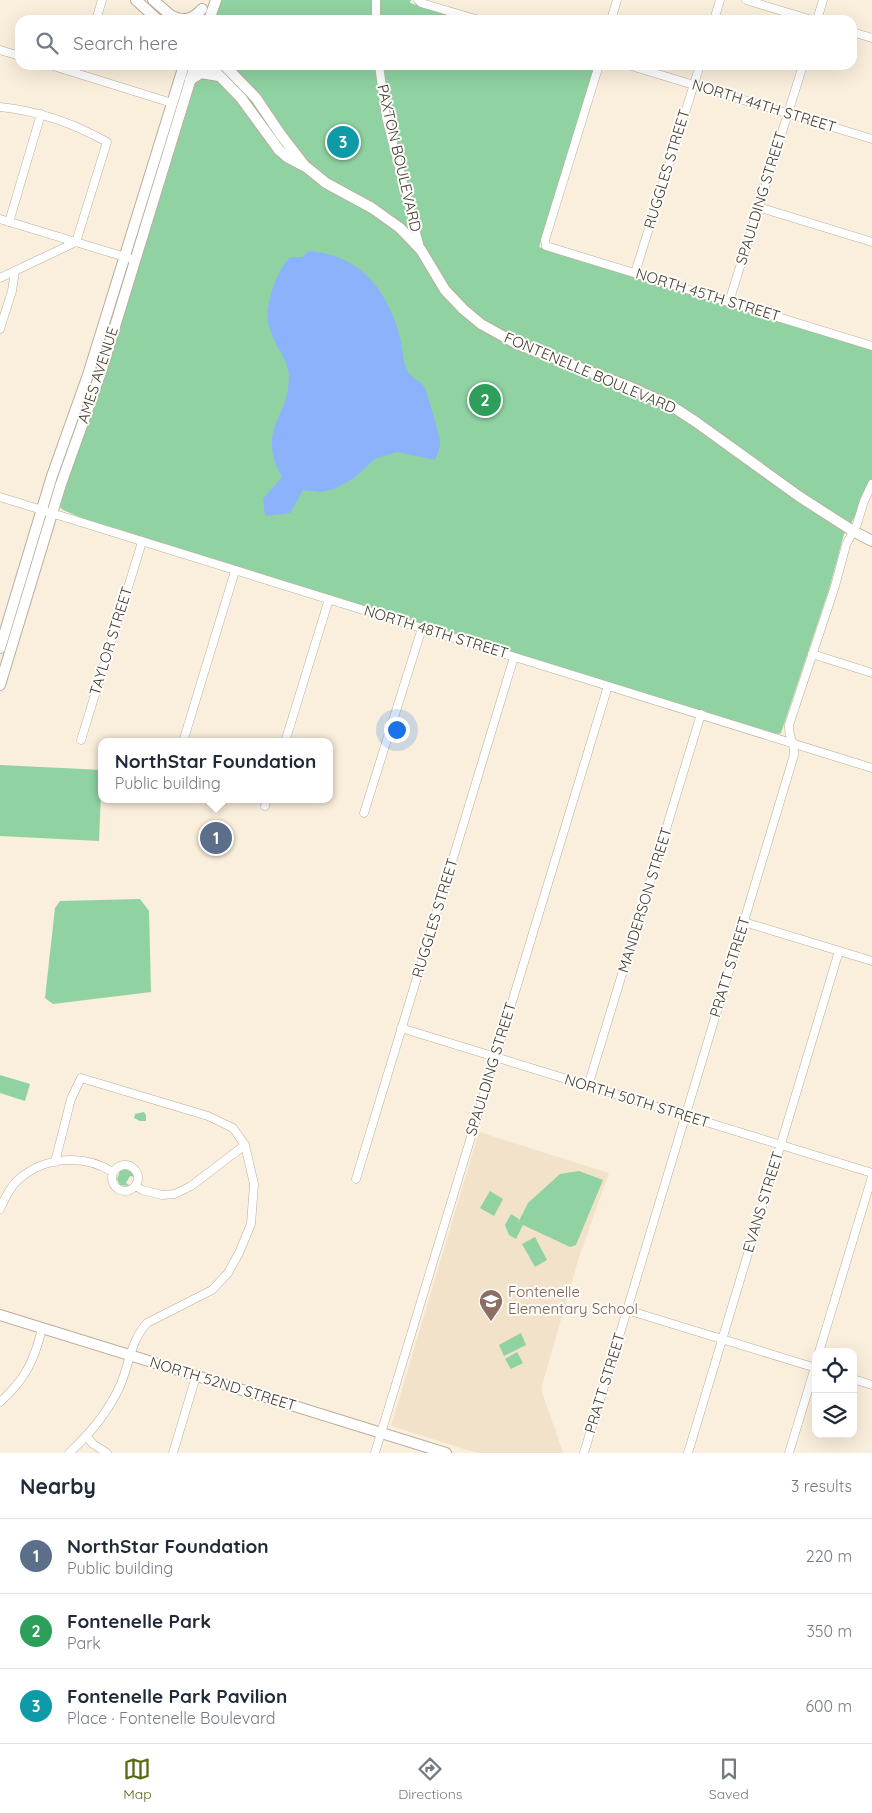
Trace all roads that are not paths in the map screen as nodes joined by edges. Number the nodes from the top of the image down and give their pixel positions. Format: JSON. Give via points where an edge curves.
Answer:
{"nodes":[{"id":1,"x":102,"y":0,"type":"edge"},
{"id":2,"x":136,"y":0,"type":"edge"},
{"id":3,"x":153,"y":0,"type":"edge"},
{"id":4,"x":216,"y":0,"type":"edge"},
{"id":5,"x":376,"y":0,"type":"edge"},
{"id":6,"x":418,"y":0,"type":"edge"},
{"id":7,"x":617,"y":0,"type":"edge"},
{"id":8,"x":720,"y":0,"type":"edge"},
{"id":9,"x":746,"y":0,"type":"edge"},
{"id":10,"x":823,"y":0,"type":"edge"},
{"id":11,"x":203,"y":4,"type":"edge"},
{"id":12,"x":98,"y":15,"type":"edge"},
{"id":13,"x":152,"y":15,"type":"edge"},
{"id":14,"x":170,"y":15,"type":"edge"},
{"id":15,"x":193,"y":15,"type":"edge"},
{"id":16,"x":211,"y":15,"type":"edge"},
{"id":17,"x":376,"y":15,"type":"edge"},
{"id":18,"x":462,"y":15,"type":"edge"},
{"id":19,"x":612,"y":15,"type":"edge"},
{"id":20,"x":716,"y":15,"type":"edge"},
{"id":21,"x":796,"y":15,"type":"edge"},
{"id":22,"x":818,"y":15,"type":"edge"},
{"id":23,"x":857,"y":34,"type":"edge"},
{"id":24,"x":872,"y":38,"type":"edge"},
{"id":25,"x":0,"y":50,"type":"edge"},
{"id":26,"x":15,"y":54,"type":"edge"},
{"id":27,"x":67,"y":70,"type":"edge"},
{"id":28,"x":81,"y":70,"type":"edge"},
{"id":29,"x":182,"y":70,"type":"edge"},
{"id":30,"x":193,"y":70,"type":"edge"},
{"id":31,"x":214,"y":70,"type":"edge"},
{"id":32,"x":229,"y":70,"type":"edge"},
{"id":33,"x":380,"y":70,"type":"edge"},
{"id":34,"x":597,"y":70,"type":"edge"},
{"id":35,"x":644,"y":70,"type":"edge"},
{"id":36,"x":698,"y":70,"type":"edge"},
{"id":37,"x":801,"y":70,"type":"edge"},
{"id":38,"x":80,"y":74,"type":"junction"},
{"id":39,"x":221,"y":76,"type":"junction"},
{"id":40,"x":190,"y":80,"type":"junction"},
{"id":41,"x":694,"y":85,"type":"junction"},
{"id":42,"x":172,"y":103,"type":"junction"},
{"id":43,"x":0,"y":107,"type":"edge"},
{"id":44,"x":788,"y":113,"type":"junction"},
{"id":45,"x":41,"y":114,"type":"junction"},
{"id":46,"x":162,"y":135,"type":"junction"},
{"id":47,"x":872,"y":139,"type":"edge"},
{"id":48,"x":305,"y":166,"type":"junction"},
{"id":49,"x":154,"y":198,"type":"junction"},
{"id":50,"x":758,"y":208,"type":"junction"},
{"id":51,"x":412,"y":217,"type":"junction"},
{"id":52,"x":0,"y":219,"type":"edge"},
{"id":53,"x":9,"y":222,"type":"junction"},
{"id":54,"x":400,"y":228,"type":"junction"},
{"id":55,"x":76,"y":242,"type":"junction"},
{"id":56,"x":872,"y":242,"type":"edge"},
{"id":57,"x":420,"y":250,"type":"junction"},
{"id":58,"x":130,"y":259,"type":"junction"},
{"id":59,"x":15,"y":271,"type":"junction"},
{"id":60,"x":635,"y":273,"type":"junction"},
{"id":61,"x":0,"y":278,"type":"edge"},
{"id":62,"x":729,"y":302,"type":"junction"},
{"id":63,"x":0,"y":329,"type":"edge"},
{"id":64,"x":872,"y":346,"type":"edge"},
{"id":65,"x":872,"y":484,"type":"edge"},
{"id":66,"x":0,"y":497,"type":"edge"},
{"id":67,"x":47,"y":512,"type":"junction"},
{"id":68,"x":853,"y":531,"type":"junction"},
{"id":69,"x":872,"y":541,"type":"edge"},
{"id":70,"x":142,"y":542,"type":"junction"},
{"id":71,"x":235,"y":571,"type":"junction"},
{"id":72,"x":328,"y":599,"type":"junction"},
{"id":73,"x":422,"y":628,"type":"junction"},
{"id":74,"x":4,"y":649,"type":"edge"},
{"id":75,"x":812,"y":654,"type":"junction"},
{"id":76,"x":514,"y":657,"type":"junction"},
{"id":77,"x":872,"y":672,"type":"edge"},
{"id":78,"x":0,"y":685,"type":"edge"},
{"id":79,"x":608,"y":686,"type":"junction"},
{"id":80,"x":701,"y":714,"type":"junction"},
{"id":81,"x":184,"y":738,"type":"edge"},
{"id":82,"x":286,"y":738,"type":"edge"},
{"id":83,"x":81,"y":740,"type":"dead end"},
{"id":84,"x":793,"y":743,"type":"junction"},
{"id":85,"x":872,"y":768,"type":"edge"},
{"id":86,"x":364,"y":813,"type":"dead end"},
{"id":87,"x":744,"y":922,"type":"junction"},
{"id":88,"x":839,"y":951,"type":"junction"},
{"id":89,"x":872,"y":961,"type":"edge"},
{"id":90,"x":401,"y":1028,"type":"junction"},
{"id":91,"x":495,"y":1057,"type":"junction"},
{"id":92,"x":588,"y":1086,"type":"junction"},
{"id":93,"x":685,"y":1116,"type":"junction"},
{"id":94,"x":245,"y":1145,"type":"junction"},
{"id":95,"x":780,"y":1145,"type":"junction"},
{"id":96,"x":54,"y":1162,"type":"junction"},
{"id":97,"x":113,"y":1172,"type":"junction"},
{"id":98,"x":872,"y":1173,"type":"edge"},
{"id":99,"x":872,"y":1177,"type":"edge"},
{"id":100,"x":356,"y":1179,"type":"dead end"},
{"id":101,"x":136,"y":1186,"type":"junction"},
{"id":102,"x":0,"y":1209,"type":"edge"},
{"id":103,"x":627,"y":1310,"type":"junction"},
{"id":104,"x":0,"y":1315,"type":"edge"},
{"id":105,"x":42,"y":1328,"type":"junction"},
{"id":106,"x":722,"y":1339,"type":"junction"},
{"id":107,"x":820,"y":1348,"type":"edge"},
{"id":108,"x":130,"y":1356,"type":"junction"},
{"id":109,"x":812,"y":1365,"type":"edge"},
{"id":110,"x":197,"y":1376,"type":"junction"},
{"id":111,"x":812,"y":1376,"type":"edge"},
{"id":112,"x":857,"y":1380,"type":"edge"},
{"id":113,"x":872,"y":1385,"type":"edge"},
{"id":114,"x":0,"y":1402,"type":"edge"},
{"id":115,"x":381,"y":1433,"type":"junction"},
{"id":116,"x":86,"y":1436,"type":"junction"},
{"id":117,"x":68,"y":1453,"type":"edge"},
{"id":118,"x":107,"y":1453,"type":"edge"},
{"id":119,"x":173,"y":1453,"type":"edge"},
{"id":120,"x":375,"y":1453,"type":"edge"},
{"id":121,"x":446,"y":1453,"type":"edge"},
{"id":122,"x":584,"y":1453,"type":"edge"},
{"id":123,"x":688,"y":1453,"type":"edge"},
{"id":124,"x":789,"y":1453,"type":"edge"}],
"edges":[{"from":1,"to":12,"type":"street"},
{"from":2,"to":13,"type":"main road"},
{"from":3,"to":14,"type":"main road"},
{"from":4,"to":16,"type":"main road"},
{"from":5,"to":17,"type":"street"},
{"from":6,"to":18,"type":"street"},
{"from":7,"to":19,"type":"street"},
{"from":8,"to":20,"type":"street"},
{"from":9,"to":21,"type":"street"},
{"from":10,"to":22,"type":"street"},
{"from":11,"to":15,"type":"main road"},
{"from":23,"to":24,"type":"street"},
{"from":25,"to":26,"type":"street"},
{"from":27,"to":38,"type":"street"},
{"from":28,"to":38,"type":"street"},
{"from":29,"to":42,"type":"main road","name":"AMES AVENUE"},
{"from":30,"to":40,"type":"main road","name":"AMES AVENUE"},
{"from":31,"to":39,"type":"main road","name":"FONTENELLE BOULEVARD"},
{"from":32,"to":48,"type":"main road","name":"FONTENELLE BOULEVARD","via":[[256,98]]},
{"from":33,"to":51,"type":"street","name":"PAXTON BOULEVARD","via":[[386,117]]},
{"from":34,"to":60,"type":"street","name":"NORTH 45TH STREET","via":[[545,244]]},
{"from":35,"to":41,"type":"street","name":"NORTH 44TH STREET"},
{"from":36,"to":41,"type":"street","name":"RUGGLES STREET"},
{"from":37,"to":44,"type":"street","name":"SPAULDING STREET"},
{"from":38,"to":42,"type":"street"},
{"from":39,"to":40,"type":"main road","via":[[201,73]]},
{"from":39,"to":48,"type":"main road","name":"FONTENELLE BOULEVARD","via":[[273,143],[287,157]]},
{"from":40,"to":49,"type":"main road","name":"AMES AVENUE"},
{"from":41,"to":44,"type":"street","name":"NORTH 44TH STREET"},
{"from":41,"to":60,"type":"street","name":"RUGGLES STREET"},
{"from":42,"to":46,"type":"main road","name":"AMES AVENUE"},
{"from":43,"to":45,"type":"street"},
{"from":44,"to":47,"type":"street","name":"NORTH 44TH STREET"},
{"from":44,"to":50,"type":"street","name":"SPAULDING STREET"},
{"from":45,"to":53,"type":"street"},
{"from":45,"to":55,"type":"street","via":[[77,126],[107,142]]},
{"from":46,"to":49,"type":"main road","via":[[161,153],[151,186]]},
{"from":46,"to":58,"type":"main road","name":"AMES AVENUE"},
{"from":48,"to":54,"type":"main road","name":"FONTENELLE BOULEVARD","via":[[326,183],[372,208]]},
{"from":49,"to":58,"type":"main road","name":"AMES AVENUE"},
{"from":50,"to":56,"type":"street"},
{"from":50,"to":62,"type":"street","name":"SPAULDING STREET"},
{"from":51,"to":54,"type":"street","via":[[407,225]]},
{"from":51,"to":57,"type":"street","name":"PAXTON BOULEVARD"},
{"from":52,"to":53,"type":"street"},
{"from":53,"to":55,"type":"street"},
{"from":54,"to":57,"type":"main road","name":"FONTENELLE BOULEVARD"},
{"from":55,"to":58,"type":"street"},
{"from":55,"to":59,"type":"street"},
{"from":57,"to":68,"type":"main road","name":"FONTENELLE BOULEVARD","via":[[445,290],[487,328],[528,349],[670,405]]},
{"from":58,"to":67,"type":"main road","name":"AMES AVENUE","via":[[88,375]]},
{"from":59,"to":61,"type":"street"},
{"from":59,"to":63,"type":"street"},
{"from":60,"to":62,"type":"street","name":"NORTH 45TH STREET"},
{"from":62,"to":64,"type":"street","name":"NORTH 45TH STREET"},
{"from":65,"to":68,"type":"street","name":"PRATT STREET"},
{"from":66,"to":67,"type":"street","name":"NORTH 48TH STREET"},
{"from":67,"to":70,"type":"street","name":"NORTH 48TH STREET"},
{"from":67,"to":74,"type":"main road","name":"AMES AVENUE"},
{"from":68,"to":69,"type":"main road","name":"FONTENELLE BOULEVARD"},
{"from":68,"to":75,"type":"street","name":"PRATT STREET"},
{"from":70,"to":71,"type":"street","name":"NORTH 48TH STREET"},
{"from":70,"to":83,"type":"street","name":"TAYLOR STREET"},
{"from":71,"to":72,"type":"street","name":"NORTH 48TH STREET"},
{"from":71,"to":81,"type":"street"},
{"from":72,"to":73,"type":"street","name":"NORTH 48TH STREET"},
{"from":72,"to":82,"type":"street"},
{"from":73,"to":76,"type":"street","name":"NORTH 48TH STREET"},
{"from":73,"to":86,"type":"street"},
{"from":74,"to":78,"type":"main road","name":"AMES AVENUE"},
{"from":75,"to":77,"type":"street"},
{"from":75,"to":84,"type":"street","name":"PRATT STREET","via":[[789,725]]},
{"from":76,"to":79,"type":"street","name":"NORTH 48TH STREET"},
{"from":76,"to":90,"type":"street","name":"RUGGLES STREET"},
{"from":79,"to":80,"type":"street","name":"NORTH 48TH STREET"},
{"from":79,"to":91,"type":"street","name":"SPAULDING STREET"},
{"from":80,"to":84,"type":"street","name":"NORTH 48TH STREET"},
{"from":80,"to":92,"type":"street","name":"MANDERSON STREET"},
{"from":84,"to":85,"type":"street","name":"NORTH 48TH STREET"},
{"from":84,"to":87,"type":"street","name":"PRATT STREET","via":[[794,755]]},
{"from":87,"to":88,"type":"street"},
{"from":87,"to":93,"type":"street","name":"PRATT STREET"},
{"from":88,"to":89,"type":"street"},
{"from":88,"to":95,"type":"street","name":"EVANS STREET"},
{"from":90,"to":91,"type":"street","name":"NORTH 50TH STREET"},
{"from":90,"to":100,"type":"street","name":"RUGGLES STREET"},
{"from":91,"to":92,"type":"street","name":"NORTH 50TH STREET"},
{"from":91,"to":115,"type":"street","name":"SPAULDING STREET"},
{"from":92,"to":93,"type":"street","name":"NORTH 50TH STREET"},
{"from":93,"to":95,"type":"street","name":"NORTH 50TH STREET"},
{"from":93,"to":103,"type":"street","name":"PRATT STREET"},
{"from":94,"to":96,"type":"street","via":[[233,1128],[208,1116],[81,1078],[71,1099]]},
{"from":94,"to":101,"type":"street","via":[[191,1186],[175,1194],[149,1192]]},
{"from":94,"to":108,"type":"street","via":[[254,1184],[251,1224],[239,1253],[228,1273],[212,1290],[147,1323],[139,1331]]},
{"from":95,"to":98,"type":"street","name":"NORTH 50TH STREET"},
{"from":95,"to":106,"type":"street","name":"EVANS STREET"},
{"from":96,"to":97,"type":"street","via":[[78,1159]]},
{"from":96,"to":102,"type":"street","via":[[19,1180]]},
{"from":97,"to":101,"type":"street","via":[[113,1184],[119,1190],[127,1191]]},
{"from":97,"to":101,"type":"street","via":[[123,1165],[133,1167],[138,1175]]},
{"from":99,"to":107,"type":"street"},
{"from":103,"to":106,"type":"street"},
{"from":103,"to":122,"type":"street","name":"PRATT STREET"},
{"from":104,"to":105,"type":"main road","name":"NORTH 52ND STREET"},
{"from":105,"to":108,"type":"main road","name":"NORTH 52ND STREET"},
{"from":105,"to":114,"type":"street","via":[[27,1372]]},
{"from":106,"to":109,"type":"street"},
{"from":106,"to":123,"type":"street","name":"EVANS STREET"},
{"from":108,"to":110,"type":"main road","name":"NORTH 52ND STREET"},
{"from":108,"to":116,"type":"street","via":[[111,1403]]},
{"from":110,"to":115,"type":"main road","name":"NORTH 52ND STREET"},
{"from":110,"to":119,"type":"street"},
{"from":111,"to":124,"type":"street"},
{"from":112,"to":113,"type":"street"},
{"from":115,"to":120,"type":"street","name":"SPAULDING STREET"},
{"from":115,"to":121,"type":"main road","name":"NORTH 52ND STREET"},
{"from":116,"to":117,"type":"street"},
{"from":116,"to":118,"type":"street"}]}
